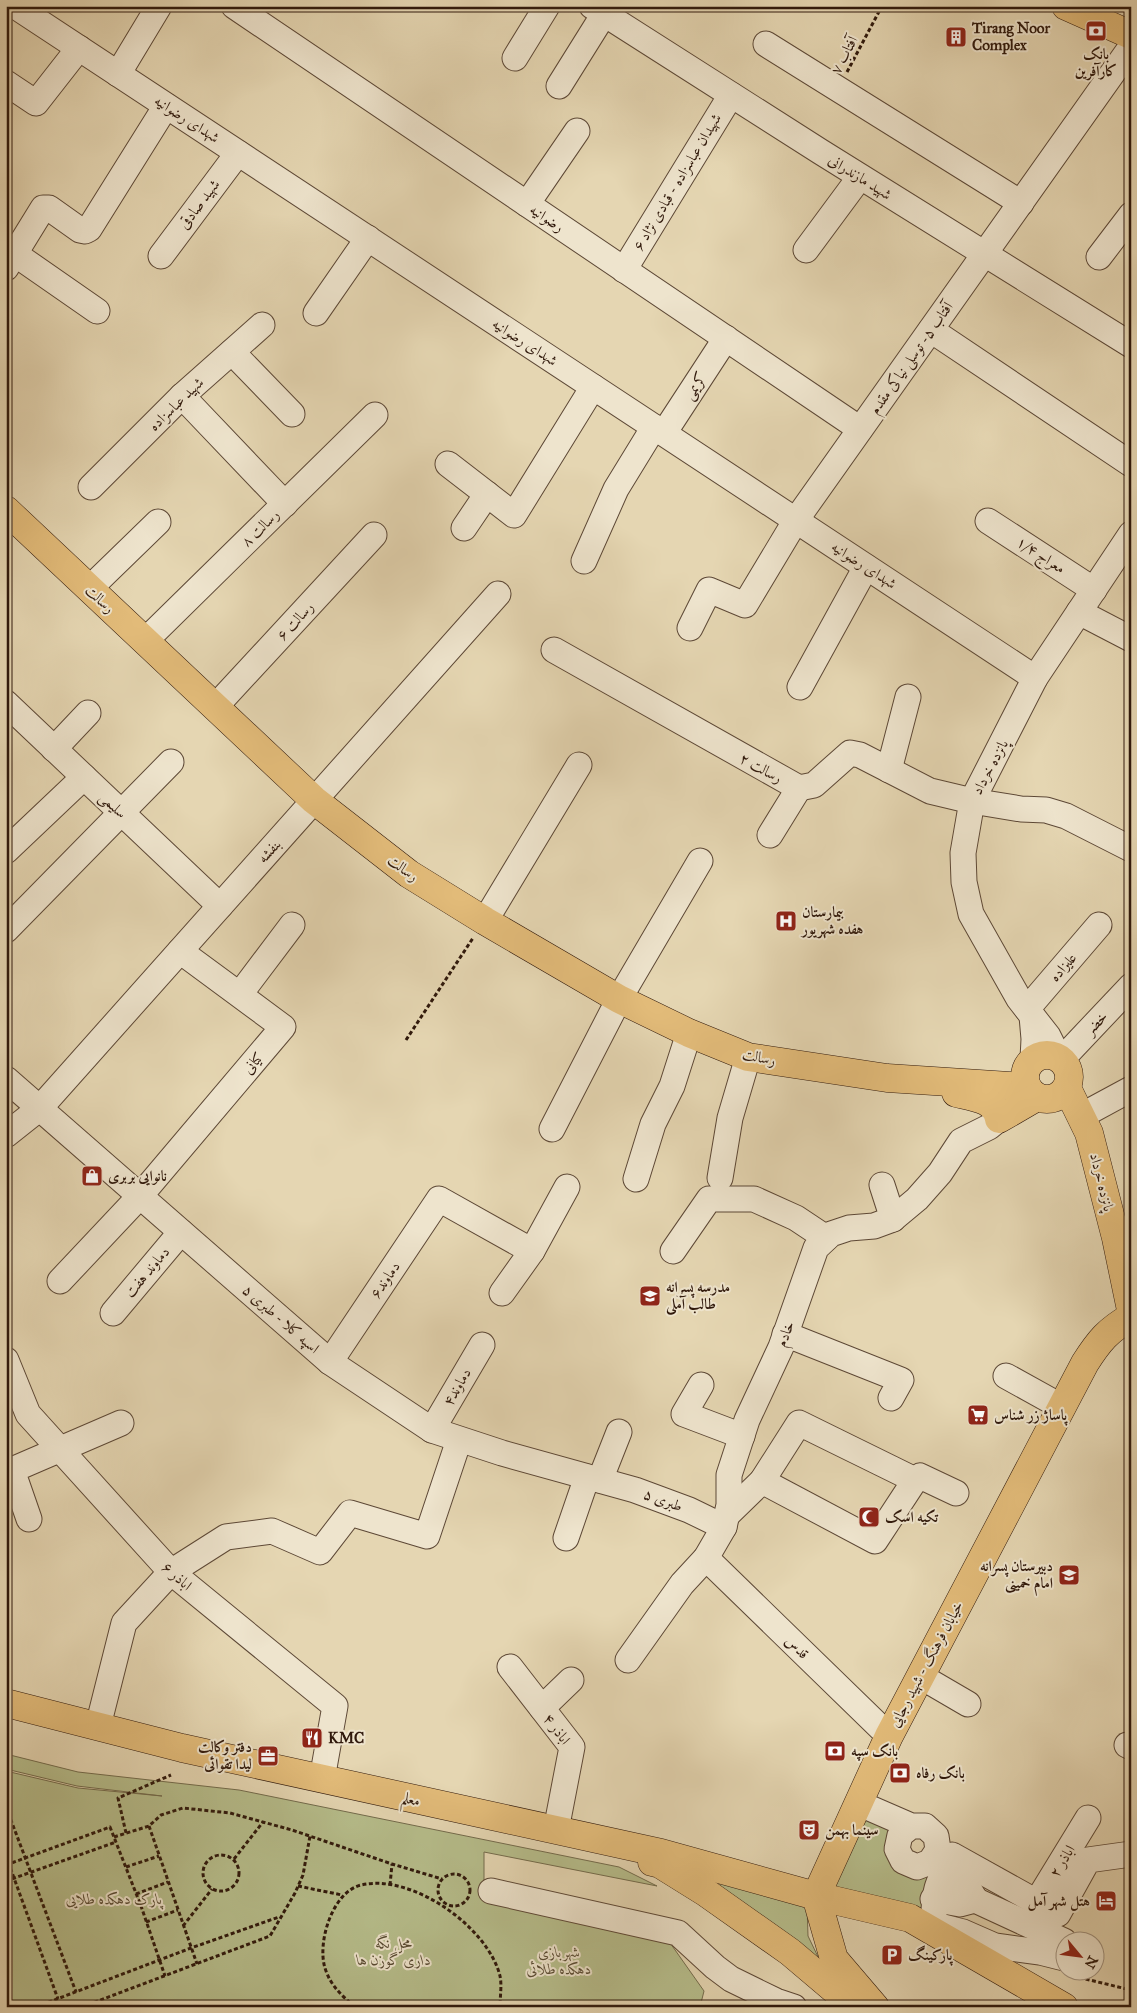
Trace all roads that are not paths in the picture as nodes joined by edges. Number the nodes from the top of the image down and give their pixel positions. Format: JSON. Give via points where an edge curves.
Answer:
{"nodes":[{"id":1,"x":15,"y":6,"type":"edge"},
{"id":2,"x":159,"y":6,"type":"edge"},
{"id":3,"x":234,"y":6,"type":"edge"},
{"id":4,"x":547,"y":6,"type":"edge"},
{"id":5,"x":1066,"y":6,"type":"edge"},
{"id":6,"x":598,"y":10,"type":"edge"},
{"id":7,"x":1131,"y":35,"type":"edge"},
{"id":8,"x":766,"y":44,"type":"dead end"},
{"id":9,"x":1131,"y":47,"type":"edge"},
{"id":10,"x":79,"y":48,"type":"junction"},
{"id":11,"x":515,"y":58,"type":"dead end"},
{"id":12,"x":118,"y":74,"type":"junction"},
{"id":13,"x":6,"y":83,"type":"edge"},
{"id":14,"x":559,"y":86,"type":"dead end"},
{"id":15,"x":731,"y":95,"type":"junction"},
{"id":16,"x":166,"y":106,"type":"junction"},
{"id":17,"x":577,"y":131,"type":"dead end"},
{"id":18,"x":238,"y":153,"type":"junction"},
{"id":19,"x":860,"y":177,"type":"junction"},
{"id":20,"x":1021,"y":203,"type":"junction"},
{"id":21,"x":527,"y":204,"type":"junction"},
{"id":22,"x":1131,"y":215,"type":"edge"},
{"id":23,"x":368,"y":238,"type":"junction"},
{"id":24,"x":806,"y":250,"type":"dead end"},
{"id":25,"x":984,"y":254,"type":"junction"},
{"id":26,"x":161,"y":256,"type":"dead end"},
{"id":27,"x":1099,"y":257,"type":"dead end"},
{"id":28,"x":11,"y":261,"type":"edge"},
{"id":29,"x":624,"y":270,"type":"junction"},
{"id":30,"x":97,"y":311,"type":"dead end"},
{"id":31,"x":316,"y":313,"type":"dead end"},
{"id":32,"x":262,"y":325,"type":"dead end"},
{"id":33,"x":931,"y":330,"type":"junction"},
{"id":34,"x":726,"y":338,"type":"junction"},
{"id":35,"x":1131,"y":345,"type":"edge"},
{"id":36,"x":232,"y":352,"type":"junction"},
{"id":37,"x":593,"y":387,"type":"junction"},
{"id":38,"x":182,"y":396,"type":"junction"},
{"id":39,"x":292,"y":414,"type":"dead end"},
{"id":40,"x":375,"y":415,"type":"dead end"},
{"id":41,"x":860,"y":429,"type":"junction"},
{"id":42,"x":659,"y":430,"type":"junction"},
{"id":43,"x":448,"y":464,"type":"dead end"},
{"id":44,"x":1131,"y":464,"type":"edge"},
{"id":45,"x":92,"y":487,"type":"dead end"},
{"id":46,"x":487,"y":494,"type":"junction"},
{"id":47,"x":285,"y":504,"type":"junction"},
{"id":48,"x":6,"y":510,"type":"edge"},
{"id":49,"x":796,"y":520,"type":"junction"},
{"id":50,"x":988,"y":521,"type":"dead end"},
{"id":51,"x":158,"y":522,"type":"dead end"},
{"id":52,"x":464,"y":528,"type":"dead end"},
{"id":53,"x":1131,"y":534,"type":"edge"},
{"id":54,"x":374,"y":535,"type":"dead end"},
{"id":55,"x":584,"y":561,"type":"dead end"},
{"id":56,"x":866,"y":567,"type":"junction"},
{"id":57,"x":89,"y":589,"type":"junction"},
{"id":58,"x":1094,"y":590,"type":"junction"},
{"id":59,"x":498,"y":594,"type":"dead end"},
{"id":60,"x":1079,"y":612,"type":"junction"},
{"id":61,"x":690,"y":628,"type":"dead end"},
{"id":62,"x":1131,"y":638,"type":"edge"},
{"id":63,"x":144,"y":641,"type":"junction"},
{"id":64,"x":554,"y":650,"type":"dead end"},
{"id":65,"x":1036,"y":678,"type":"junction"},
{"id":66,"x":800,"y":687,"type":"dead end"},
{"id":67,"x":908,"y":697,"type":"dead end"},
{"id":68,"x":215,"y":707,"type":"junction"},
{"id":69,"x":8,"y":709,"type":"edge"},
{"id":70,"x":88,"y":713,"type":"dead end"},
{"id":71,"x":54,"y":749,"type":"junction"},
{"id":72,"x":171,"y":762,"type":"dead end"},
{"id":73,"x":579,"y":765,"type":"dead end"},
{"id":74,"x":889,"y":770,"type":"junction"},
{"id":75,"x":84,"y":777,"type":"junction"},
{"id":76,"x":799,"y":788,"type":"junction"},
{"id":77,"x":314,"y":800,"type":"junction"},
{"id":78,"x":972,"y":801,"type":"junction"},
{"id":79,"x":122,"y":813,"type":"junction"},
{"id":80,"x":770,"y":835,"type":"dead end"},
{"id":81,"x":1131,"y":849,"type":"edge"},
{"id":82,"x":6,"y":852,"type":"edge"},
{"id":83,"x":700,"y":861,"type":"dead end"},
{"id":84,"x":220,"y":906,"type":"junction"},
{"id":85,"x":485,"y":921,"type":"junction"},
{"id":86,"x":292,"y":924,"type":"dead end"},
{"id":87,"x":1099,"y":925,"type":"dead end"},
{"id":88,"x":6,"y":930,"type":"edge"},
{"id":89,"x":180,"y":951,"type":"junction"},
{"id":90,"x":1131,"y":986,"type":"edge"},
{"id":91,"x":240,"y":994,"type":"junction"},
{"id":92,"x":618,"y":999,"type":"junction"},
{"id":93,"x":1029,"y":1012,"type":"junction"},
{"id":94,"x":689,"y":1033,"type":"junction"},
{"id":95,"x":748,"y":1057,"type":"junction"},
{"id":96,"x":1051,"y":1058,"type":"junction"},
{"id":97,"x":887,"y":1078,"type":"junction"},
{"id":98,"x":6,"y":1079,"type":"edge"},
{"id":99,"x":1067,"y":1088,"type":"junction"},
{"id":100,"x":1131,"y":1089,"type":"edge"},
{"id":101,"x":1032,"y":1092,"type":"junction"},
{"id":102,"x":40,"y":1108,"type":"junction"},
{"id":103,"x":1081,"y":1116,"type":"junction"},
{"id":104,"x":999,"y":1119,"type":"junction"},
{"id":105,"x":552,"y":1129,"type":"dead end"},
{"id":106,"x":6,"y":1135,"type":"edge"},
{"id":107,"x":720,"y":1178,"type":"dead end"},
{"id":108,"x":636,"y":1179,"type":"dead end"},
{"id":109,"x":882,"y":1185,"type":"dead end"},
{"id":110,"x":567,"y":1187,"type":"dead end"},
{"id":111,"x":140,"y":1196,"type":"junction"},
{"id":112,"x":893,"y":1219,"type":"junction"},
{"id":113,"x":181,"y":1232,"type":"junction"},
{"id":114,"x":826,"y":1238,"type":"junction"},
{"id":115,"x":532,"y":1251,"type":"junction"},
{"id":116,"x":673,"y":1251,"type":"dead end"},
{"id":117,"x":60,"y":1281,"type":"dead end"},
{"id":118,"x":502,"y":1293,"type":"dead end"},
{"id":119,"x":1131,"y":1310,"type":"edge"},
{"id":120,"x":113,"y":1313,"type":"dead end"},
{"id":121,"x":1131,"y":1318,"type":"edge"},
{"id":122,"x":785,"y":1334,"type":"junction"},
{"id":123,"x":482,"y":1345,"type":"dead end"},
{"id":124,"x":6,"y":1360,"type":"edge"},
{"id":125,"x":330,"y":1362,"type":"junction"},
{"id":126,"x":1006,"y":1376,"type":"dead end"},
{"id":127,"x":702,"y":1385,"type":"dead end"},
{"id":128,"x":891,"y":1398,"type":"dead end"},
{"id":129,"x":1062,"y":1407,"type":"junction"},
{"id":130,"x":16,"y":1408,"type":"edge"},
{"id":131,"x":122,"y":1423,"type":"dead end"},
{"id":132,"x":432,"y":1430,"type":"junction"},
{"id":133,"x":619,"y":1432,"type":"dead end"},
{"id":134,"x":742,"y":1436,"type":"junction"},
{"id":135,"x":458,"y":1440,"type":"junction"},
{"id":136,"x":59,"y":1450,"type":"junction"},
{"id":137,"x":594,"y":1478,"type":"junction"},
{"id":138,"x":762,"y":1480,"type":"junction"},
{"id":139,"x":915,"y":1480,"type":"junction"},
{"id":140,"x":956,"y":1493,"type":"dead end"},
{"id":141,"x":29,"y":1519,"type":"dead end"},
{"id":142,"x":725,"y":1521,"type":"junction"},
{"id":143,"x":566,"y":1538,"type":"dead end"},
{"id":144,"x":706,"y":1558,"type":"junction"},
{"id":145,"x":171,"y":1572,"type":"junction"},
{"id":146,"x":628,"y":1660,"type":"dead end"},
{"id":147,"x":510,"y":1666,"type":"dead end"},
{"id":148,"x":920,"y":1676,"type":"junction"},
{"id":149,"x":571,"y":1680,"type":"dead end"},
{"id":150,"x":6,"y":1703,"type":"edge"},
{"id":151,"x":968,"y":1704,"type":"dead end"},
{"id":152,"x":542,"y":1708,"type":"junction"},
{"id":153,"x":6,"y":1718,"type":"edge"},
{"id":154,"x":98,"y":1726,"type":"junction"},
{"id":155,"x":889,"y":1736,"type":"junction"},
{"id":156,"x":322,"y":1779,"type":"junction"},
{"id":157,"x":858,"y":1803,"type":"junction"},
{"id":158,"x":1088,"y":1818,"type":"dead end"},
{"id":159,"x":911,"y":1826,"type":"dead end"},
{"id":160,"x":556,"y":1830,"type":"junction"},
{"id":161,"x":1131,"y":1854,"type":"edge"},
{"id":162,"x":942,"y":1874,"type":"junction"},
{"id":163,"x":491,"y":1891,"type":"dead end"},
{"id":164,"x":816,"y":1896,"type":"junction"},
{"id":165,"x":933,"y":1899,"type":"junction"},
{"id":166,"x":975,"y":1900,"type":"junction"},
{"id":167,"x":1046,"y":1914,"type":"junction"},
{"id":168,"x":922,"y":1921,"type":"junction"},
{"id":169,"x":1056,"y":1930,"type":"edge"},
{"id":170,"x":1054,"y":1956,"type":"edge"},
{"id":171,"x":794,"y":2007,"type":"edge"},
{"id":172,"x":855,"y":2007,"type":"edge"},
{"id":173,"x":875,"y":2007,"type":"edge"},
{"id":174,"x":1064,"y":2007,"type":"edge"}],
"edges":[{"from":1,"to":10,"type":"street","name":"شهدای رضوانیه"},
{"from":2,"to":12,"type":"street"},
{"from":3,"to":21,"type":"street","name":"رضوانیه"},
{"from":4,"to":11,"type":"street"},
{"from":5,"to":7,"type":"main road"},
{"from":6,"to":14,"type":"street"},
{"from":6,"to":15,"type":"street","name":"شهید مازندرانی"},
{"from":8,"to":20,"type":"street"},
{"from":9,"to":20,"type":"street","name":"آفتاب ۵- توسلی نیاکی مقدم"},
{"from":10,"to":12,"type":"street","name":"شهدای رضوانیه"},
{"from":10,"to":13,"type":"street","via":[[36,103]]},
{"from":12,"to":16,"type":"street","name":"شهدای رضوانیه"},
{"from":15,"to":19,"type":"street","name":"شهید مازندرانی"},
{"from":15,"to":29,"type":"street","name":"شهیدان عباسزاده - قبادی نژاد ۶"},
{"from":16,"to":18,"type":"street","name":"شهدای رضوانیه"},
{"from":16,"to":28,"type":"street","via":[[89,229],[80,230],[49,208],[43,208]]},
{"from":17,"to":21,"type":"street"},
{"from":18,"to":23,"type":"street","name":"شهدای رضوانیه"},
{"from":18,"to":26,"type":"street","name":"شهید صادقی"},
{"from":19,"to":24,"type":"street"},
{"from":19,"to":25,"type":"street","name":"شهید مازندرانی"},
{"from":20,"to":25,"type":"street","name":"آفتاب ۵- توسلی نیاکی مقدم"},
{"from":21,"to":29,"type":"street","name":"رضوانیه"},
{"from":22,"to":27,"type":"street"},
{"from":23,"to":31,"type":"street"},
{"from":23,"to":37,"type":"street","name":"شهدای رضوانیه"},
{"from":25,"to":33,"type":"street","name":"آفتاب ۵- توسلی نیاکی مقدم"},
{"from":25,"to":35,"type":"street","name":"شهید مازندرانی"},
{"from":28,"to":30,"type":"street"},
{"from":29,"to":34,"type":"street","name":"رضوانیه"},
{"from":32,"to":36,"type":"street","name":"شهید عباسزاده"},
{"from":33,"to":41,"type":"street","name":"آفتاب ۵- توسلی نیاکی مقدم"},
{"from":33,"to":44,"type":"street"},
{"from":34,"to":41,"type":"street","name":"رضوانیه"},
{"from":34,"to":42,"type":"street","name":"کریمی"},
{"from":36,"to":38,"type":"street","name":"شهید عباسزاده"},
{"from":36,"to":39,"type":"street"},
{"from":37,"to":42,"type":"street","name":"شهدای رضوانیه"},
{"from":37,"to":46,"type":"street","via":[[514,515]]},
{"from":38,"to":45,"type":"street","name":"شهید عباسزاده"},
{"from":38,"to":47,"type":"street"},
{"from":40,"to":47,"type":"street","name":"رسالت ۸"},
{"from":41,"to":49,"type":"street","name":"آفتاب ۵- توسلی نیاکی مقدم"},
{"from":42,"to":49,"type":"street","name":"شهدای رضوانیه"},
{"from":42,"to":55,"type":"street","name":"کریمی","via":[[616,489]]},
{"from":43,"to":46,"type":"street"},
{"from":46,"to":52,"type":"street"},
{"from":47,"to":63,"type":"street","name":"رسالت ۸"},
{"from":48,"to":57,"type":"main road","name":"رسالت"},
{"from":49,"to":56,"type":"street","name":"شهدای رضوانیه"},
{"from":49,"to":61,"type":"street","name":"آفتاب ۵- توسلی نیاکی مقدم","via":[[746,605],[709,590]]},
{"from":50,"to":58,"type":"street","name":"معراج ۱/۴"},
{"from":51,"to":57,"type":"street"},
{"from":53,"to":58,"type":"street","name":"پانزده خرداد"},
{"from":54,"to":68,"type":"street","name":"رسالت ۶"},
{"from":56,"to":65,"type":"street","name":"شهدای رضوانیه"},
{"from":56,"to":66,"type":"street"},
{"from":57,"to":63,"type":"main road","name":"رسالت"},
{"from":58,"to":60,"type":"street","name":"پانزده خرداد"},
{"from":59,"to":77,"type":"street","name":"بنفشه"},
{"from":60,"to":62,"type":"street"},
{"from":60,"to":65,"type":"street","name":"پانزده خرداد"},
{"from":63,"to":68,"type":"main road","name":"رسالت"},
{"from":64,"to":76,"type":"street","name":"رسالت ۲"},
{"from":65,"to":78,"type":"street","name":"پانزده خرداد"},
{"from":67,"to":74,"type":"street"},
{"from":68,"to":77,"type":"main road","name":"رسالت"},
{"from":69,"to":71,"type":"street","name":"سلیمی"},
{"from":70,"to":71,"type":"street"},
{"from":71,"to":75,"type":"street","name":"سلیمی"},
{"from":72,"to":79,"type":"street"},
{"from":73,"to":85,"type":"street"},
{"from":74,"to":76,"type":"street","name":"رسالت ۲","via":[[850,753],[814,785]]},
{"from":74,"to":78,"type":"street","name":"رسالت ۲","via":[[930,790]]},
{"from":75,"to":79,"type":"street","name":"سلیمی"},
{"from":75,"to":82,"type":"street"},
{"from":76,"to":80,"type":"street"},
{"from":77,"to":84,"type":"street","name":"بنفشه"},
{"from":77,"to":85,"type":"main road","name":"رسالت","via":[[410,874]]},
{"from":78,"to":81,"type":"street","name":"رسالت ۲","via":[[1053,812]]},
{"from":78,"to":93,"type":"street","name":"پانزده خرداد","via":[[963,853],[964,882],[971,914]]},
{"from":79,"to":84,"type":"street","name":"سلیمی"},
{"from":79,"to":88,"type":"street"},
{"from":83,"to":92,"type":"street"},
{"from":84,"to":89,"type":"street","name":"بنفشه"},
{"from":85,"to":92,"type":"main road","name":"رسالت"},
{"from":86,"to":91,"type":"street"},
{"from":87,"to":93,"type":"street","name":"علیزاده"},
{"from":89,"to":91,"type":"street","name":"کیانی"},
{"from":89,"to":102,"type":"street","name":"بنفشه"},
{"from":90,"to":96,"type":"street","name":"خضر"},
{"from":91,"to":111,"type":"street","name":"کیانی","via":[[283,1028]]},
{"from":92,"to":94,"type":"main road","name":"رسالت"},
{"from":92,"to":105,"type":"street"},
{"from":93,"to":96,"type":"street","name":"پانزده خرداد","via":[[1048,1036]]},
{"from":94,"to":95,"type":"main road","name":"رسالت"},
{"from":94,"to":108,"type":"street","via":[[672,1086],[653,1124]]},
{"from":95,"to":97,"type":"main road","name":"رسالت"},
{"from":95,"to":107,"type":"street","via":[[730,1118]]},
{"from":96,"to":99,"type":"main road","via":[[1069,1073]]},
{"from":96,"to":101,"type":"main road","via":[[1025,1072]]},
{"from":97,"to":101,"type":"main road","name":"رسالت"},
{"from":97,"to":104,"type":"main road","name":"رسالت","via":[[911,1088],[954,1092],[991,1103],[998,1111]]},
{"from":98,"to":102,"type":"street","name":"اسپه کلا - طبری ۵"},
{"from":99,"to":101,"type":"main road","via":[[1048,1099]]},
{"from":99,"to":103,"type":"main road","name":"پانزده خرداد"},
{"from":100,"to":103,"type":"street"},
{"from":101,"to":104,"type":"main road"},
{"from":102,"to":106,"type":"street","name":"بنفشه"},
{"from":102,"to":111,"type":"street","name":"اسپه کلا - طبری ۵"},
{"from":103,"to":119,"type":"main road","name":"پانزده خرداد","via":[[1089,1133]]},
{"from":104,"to":112,"type":"street","via":[[989,1128],[961,1141],[917,1200]]},
{"from":109,"to":112,"type":"street"},
{"from":110,"to":115,"type":"street"},
{"from":111,"to":113,"type":"street","name":"اسپه کلا - طبری ۵"},
{"from":111,"to":117,"type":"street"},
{"from":112,"to":114,"type":"street","via":[[874,1226],[849,1228]]},
{"from":113,"to":120,"type":"street","name":"دماوند هفت"},
{"from":113,"to":125,"type":"street","name":"اسپه کلا - طبری ۵"},
{"from":114,"to":116,"type":"street","via":[[796,1218],[754,1199],[709,1199]]},
{"from":114,"to":122,"type":"street","name":"خادم","via":[[816,1248]]},
{"from":115,"to":118,"type":"street"},
{"from":115,"to":125,"type":"street","name":"دماوند۶","via":[[439,1199]]},
{"from":121,"to":129,"type":"main road","name":"خیابان فرهنگ - شهید رجایی","via":[[1112,1328],[1096,1346]]},
{"from":122,"to":128,"type":"street","via":[[901,1380]]},
{"from":122,"to":134,"type":"street","name":"خادم"},
{"from":123,"to":132,"type":"street","name":"دماوند۴"},
{"from":124,"to":130,"type":"street","name":"اباذر ۶"},
{"from":125,"to":132,"type":"street","name":"اسپه کلا - طبری ۵"},
{"from":126,"to":129,"type":"street"},
{"from":127,"to":134,"type":"street","via":[[684,1414]]},
{"from":129,"to":148,"type":"main road","name":"خیابان فرهنگ - شهید رجایی"},
{"from":130,"to":136,"type":"street","name":"اباذر ۶","via":[[28,1414]]},
{"from":131,"to":136,"type":"street"},
{"from":132,"to":135,"type":"street","name":"اسپه کلا - طبری ۵"},
{"from":133,"to":137,"type":"street"},
{"from":134,"to":142,"type":"street","name":"خادم","via":[[729,1475],[729,1505]]},
{"from":135,"to":137,"type":"street","name":"اسپه کلا - طبری ۵"},
{"from":135,"to":145,"type":"street","via":[[427,1536],[350,1513],[320,1552],[272,1531],[226,1537]]},
{"from":136,"to":141,"type":"street","via":[[12,1470]]},
{"from":136,"to":145,"type":"street","name":"اباذر ۶"},
{"from":137,"to":142,"type":"street","name":"طبری ۵"},
{"from":137,"to":143,"type":"street"},
{"from":138,"to":139,"type":"street","via":[[799,1423]]},
{"from":138,"to":139,"type":"street","via":[[875,1541]]},
{"from":138,"to":142,"type":"street"},
{"from":139,"to":140,"type":"street","via":[[920,1476]]},
{"from":142,"to":144,"type":"street","name":"خادم"},
{"from":144,"to":146,"type":"street","name":"خادم","via":[[682,1584]]},
{"from":144,"to":155,"type":"street","name":"قدس"},
{"from":145,"to":154,"type":"street","via":[[124,1623]]},
{"from":145,"to":156,"type":"street","name":"اباذر ۶","via":[[335,1706]]},
{"from":147,"to":152,"type":"street","name":"اباذر ۴"},
{"from":148,"to":151,"type":"street"},
{"from":148,"to":155,"type":"main road","name":"خیابان فرهنگ - شهید رجایی"},
{"from":149,"to":152,"type":"street"},
{"from":150,"to":154,"type":"main road","name":"معلم"},
{"from":152,"to":160,"type":"street","name":"اباذر ۴","via":[[572,1748]]},
{"from":153,"to":172,"type":"main road","name":"معلم","via":[[176,1767],[555,1839],[660,1864],[790,1952]]},
{"from":154,"to":156,"type":"main road","name":"معلم"},
{"from":155,"to":157,"type":"main road","name":"خیابان فرهنگ - شهید رجایی"},
{"from":156,"to":160,"type":"main road","name":"معلم"},
{"from":157,"to":159,"type":"street"},
{"from":157,"to":164,"type":"main road","name":"خیابان فرهنگ - شهید رجایی"},
{"from":158,"to":167,"type":"street","name":"اباذر ۲"},
{"from":160,"to":164,"type":"main road","name":"معلم","via":[[661,1853]]},
{"from":161,"to":167,"type":"street","via":[[1088,1860]]},
{"from":162,"to":165,"type":"street"},
{"from":162,"to":166,"type":"street","via":[[972,1892]]},
{"from":162,"to":167,"type":"street","via":[[952,1855]]},
{"from":163,"to":171,"type":"street","via":[[678,1933],[731,1979]]},
{"from":164,"to":168,"type":"main road","name":"معلم"},
{"from":164,"to":173,"type":"main road","via":[[834,1959]]},
{"from":165,"to":166,"type":"street","via":[[960,1904]]},
{"from":165,"to":168,"type":"street"},
{"from":166,"to":167,"type":"street"},
{"from":167,"to":169,"type":"street"},
{"from":168,"to":170,"type":"street","via":[[963,1932],[995,1946]]},
{"from":168,"to":174,"type":"main road","name":"معلم"}]}
